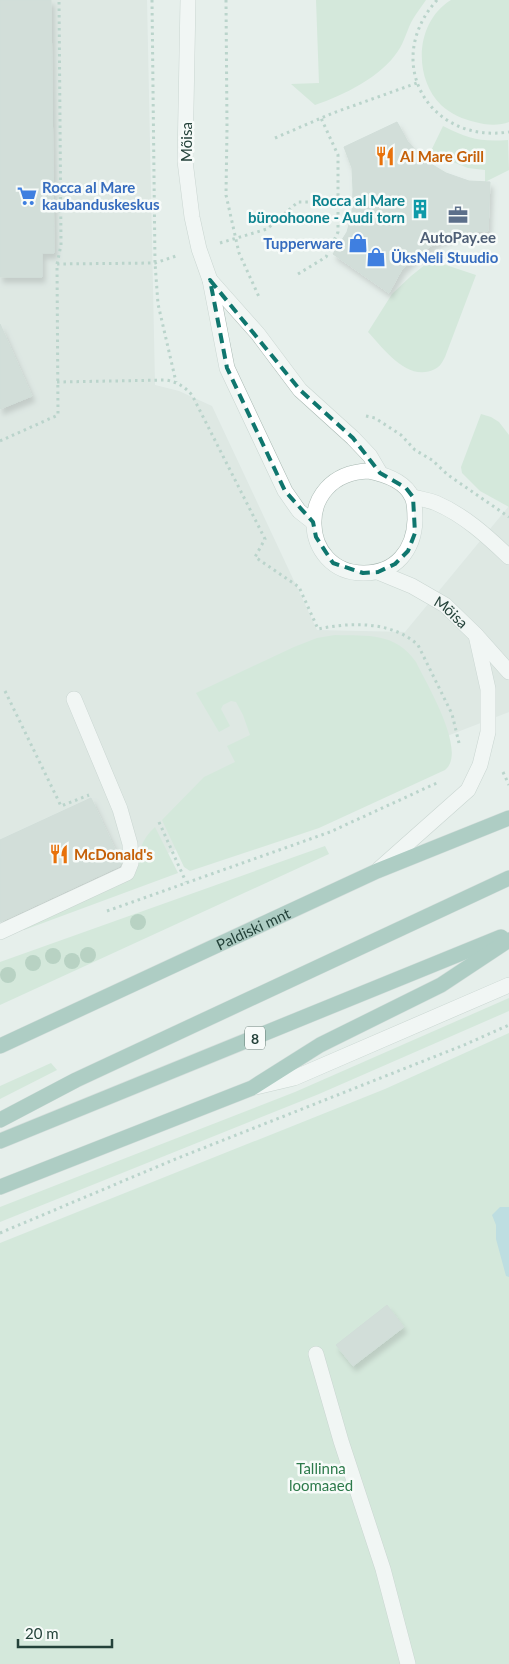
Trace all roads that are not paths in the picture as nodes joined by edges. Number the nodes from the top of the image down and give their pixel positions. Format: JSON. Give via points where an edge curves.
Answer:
{"nodes":[{"id":1,"x":188,"y":0,"type":"edge"},
{"id":2,"x":210,"y":280,"type":"junction"},
{"id":3,"x":380,"y":474,"type":"junction"},
{"id":4,"x":413,"y":497,"type":"junction"},
{"id":5,"x":313,"y":522,"type":"junction"},
{"id":6,"x":509,"y":557,"type":"edge"},
{"id":7,"x":378,"y":572,"type":"junction"},
{"id":8,"x":476,"y":635,"type":"junction"},
{"id":9,"x":509,"y":672,"type":"edge"},
{"id":10,"x":74,"y":698,"type":"dead end"},
{"id":11,"x":509,"y":818,"type":"edge"},
{"id":12,"x":377,"y":872,"type":"junction"},
{"id":13,"x":509,"y":878,"type":"edge"},
{"id":14,"x":0,"y":932,"type":"edge"},
{"id":15,"x":509,"y":934,"type":"edge"},
{"id":16,"x":509,"y":940,"type":"edge"},
{"id":17,"x":509,"y":985,"type":"edge"},
{"id":18,"x":0,"y":1046,"type":"edge"},
{"id":19,"x":252,"y":1088,"type":"junction"},
{"id":20,"x":0,"y":1120,"type":"edge"},
{"id":21,"x":0,"y":1141,"type":"edge"},
{"id":22,"x":0,"y":1187,"type":"edge"},
{"id":23,"x":316,"y":1354,"type":"dead end"},
{"id":24,"x":408,"y":1664,"type":"edge"}],
"edges":[{"from":1,"to":2,"type":"street","name":"Mõisa","via":[[185,161],[192,217]]},
{"from":2,"to":3,"type":"street","name":"Mõisa","via":[[258,334],[300,390],[359,444]]},
{"from":2,"to":5,"type":"street","name":"Mõisa","via":[[227,368],[285,491],[299,511]]},
{"from":3,"to":4,"type":"street","via":[[406,488]]},
{"from":3,"to":5,"type":"street","via":[[355,472],[330,484],[315,508]]},
{"from":4,"to":6,"type":"street","via":[[457,514],[486,534]]},
{"from":4,"to":7,"type":"street","via":[[415,533],[408,550],[395,564]]},
{"from":5,"to":7,"type":"street","via":[[322,552],[333,563],[363,574]]},
{"from":7,"to":8,"type":"street","name":"Mõisa","via":[[445,605]]},
{"from":8,"to":9,"type":"street","name":"Mõisa"},
{"from":8,"to":12,"type":"street","via":[[488,689],[488,732],[480,765],[468,790]]},
{"from":10,"to":14,"type":"street","via":[[120,810],[130,844],[131,863],[127,872]]},
{"from":11,"to":12,"type":"main road","name":"Paldiski mnt"},
{"from":12,"to":18,"type":"main road","name":"Paldiski mnt"},
{"from":13,"to":20,"type":"main road","via":[[76,1080]]},
{"from":15,"to":21,"type":"main road","number":"8"},
{"from":16,"to":19,"type":"main road","via":[[441,984],[320,1045]]},
{"from":17,"to":19,"type":"street","via":[[294,1078]]},
{"from":19,"to":22,"type":"main road"},
{"from":23,"to":24,"type":"street","via":[[383,1569]]}]}
